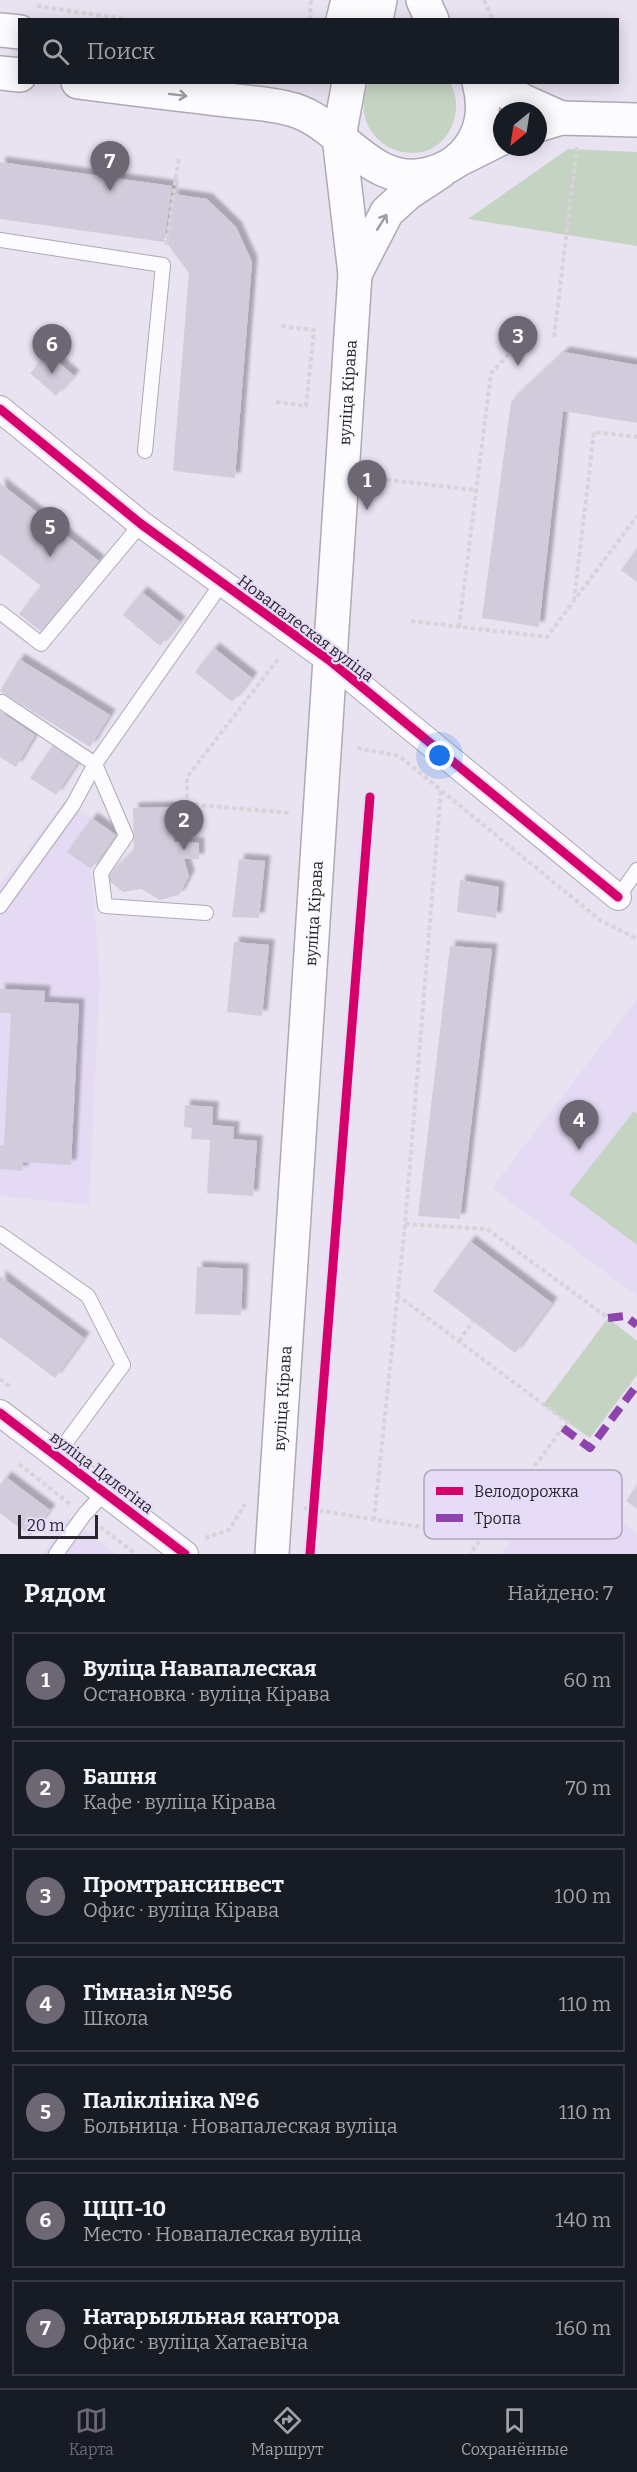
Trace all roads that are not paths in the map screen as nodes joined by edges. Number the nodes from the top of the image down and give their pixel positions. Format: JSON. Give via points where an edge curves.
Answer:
{"nodes":[{"id":1,"x":348,"y":0,"type":"edge"},
{"id":2,"x":380,"y":0,"type":"edge"},
{"id":3,"x":423,"y":0,"type":"edge"},
{"id":4,"x":344,"y":18,"type":"edge"},
{"id":5,"x":376,"y":18,"type":"edge"},
{"id":6,"x":431,"y":18,"type":"edge"},
{"id":7,"x":18,"y":22,"type":"edge"},
{"id":8,"x":0,"y":30,"type":"edge"},
{"id":9,"x":0,"y":73,"type":"edge"},
{"id":10,"x":18,"y":75,"type":"edge"},
{"id":11,"x":94,"y":84,"type":"edge"},
{"id":12,"x":349,"y":84,"type":"edge"},
{"id":13,"x":479,"y":84,"type":"edge"},
{"id":14,"x":492,"y":84,"type":"edge"},
{"id":15,"x":637,"y":120,"type":"edge"},
{"id":16,"x":559,"y":130,"type":"edge"},
{"id":17,"x":339,"y":137,"type":"junction"},
{"id":18,"x":493,"y":143,"type":"edge"},
{"id":19,"x":450,"y":165,"type":"junction"},
{"id":20,"x":0,"y":240,"type":"edge"},
{"id":21,"x":355,"y":274,"type":"junction"},
{"id":22,"x":0,"y":409,"type":"edge"},
{"id":23,"x":145,"y":452,"type":"dead end"},
{"id":24,"x":141,"y":524,"type":"junction"},
{"id":25,"x":222,"y":584,"type":"junction"},
{"id":26,"x":0,"y":612,"type":"edge"},
{"id":27,"x":329,"y":660,"type":"junction"},
{"id":28,"x":2,"y":702,"type":"dead end"},
{"id":29,"x":95,"y":764,"type":"junction"},
{"id":30,"x":637,"y":870,"type":"edge"},
{"id":31,"x":618,"y":897,"type":"joint"},
{"id":32,"x":0,"y":906,"type":"edge"},
{"id":33,"x":206,"y":913,"type":"dead end"},
{"id":34,"x":0,"y":1234,"type":"edge"},
{"id":35,"x":0,"y":1413,"type":"edge"},
{"id":36,"x":56,"y":1456,"type":"junction"},
{"id":37,"x":104,"y":1493,"type":"junction"},
{"id":38,"x":191,"y":1543,"type":"edge"},
{"id":39,"x":56,"y":1554,"type":"edge"},
{"id":40,"x":272,"y":1554,"type":"edge"}],
"edges":[{"from":1,"to":4,"type":"main road"},
{"from":2,"to":5,"type":"main road"},
{"from":3,"to":6,"type":"main road"},
{"from":7,"to":8,"type":"main road"},
{"from":9,"to":10,"type":"main road"},
{"from":11,"to":17,"type":"main road","one_way":true,"via":[[288,108],[326,126]]},
{"from":12,"to":17,"type":"main road","name":"вуліца Кірава"},
{"from":13,"to":19,"type":"main road","via":[[481,125],[470,148]]},
{"from":14,"to":16,"type":"main road","via":[[523,101]]},
{"from":15,"to":16,"type":"main road"},
{"from":17,"to":19,"type":"main road","via":[[355,153],[393,174],[418,176]]},
{"from":17,"to":21,"type":"main road","name":"вуліца Кірава"},
{"from":18,"to":19,"type":"main road"},
{"from":21,"to":19,"type":"main road","name":"вуліца Кірава","one_way":true,"via":[[387,212]]},
{"from":20,"to":23,"type":"lane","via":[[163,265]]},
{"from":21,"to":27,"type":"main road","name":"вуліца Кірава"},
{"from":22,"to":24,"type":"street","name":"Новапалеская вуліца"},
{"from":24,"to":25,"type":"street","name":"Новапалеская вуліца"},
{"from":24,"to":26,"type":"lane","via":[[41,645]]},
{"from":25,"to":27,"type":"street","name":"Новапалеская вуліца"},
{"from":25,"to":29,"type":"lane"},
{"from":27,"to":31,"type":"street","name":"Новапалеская вуліца"},
{"from":27,"to":40,"type":"main road","name":"вуліца Кірава"},
{"from":28,"to":29,"type":"lane"},
{"from":29,"to":32,"type":"lane","via":[[73,805]]},
{"from":29,"to":33,"type":"lane","via":[[126,836],[101,873],[105,906]]},
{"from":30,"to":31,"type":"lane"},
{"from":34,"to":36,"type":"lane","via":[[88,1296],[123,1365]]},
{"from":35,"to":36,"type":"street","name":"вуліца Цялегіна"},
{"from":36,"to":37,"type":"street","name":"вуліца Цялегіна"},
{"from":37,"to":38,"type":"street","name":"вуліца Цялегіна"},
{"from":37,"to":39,"type":"lane"}]}
